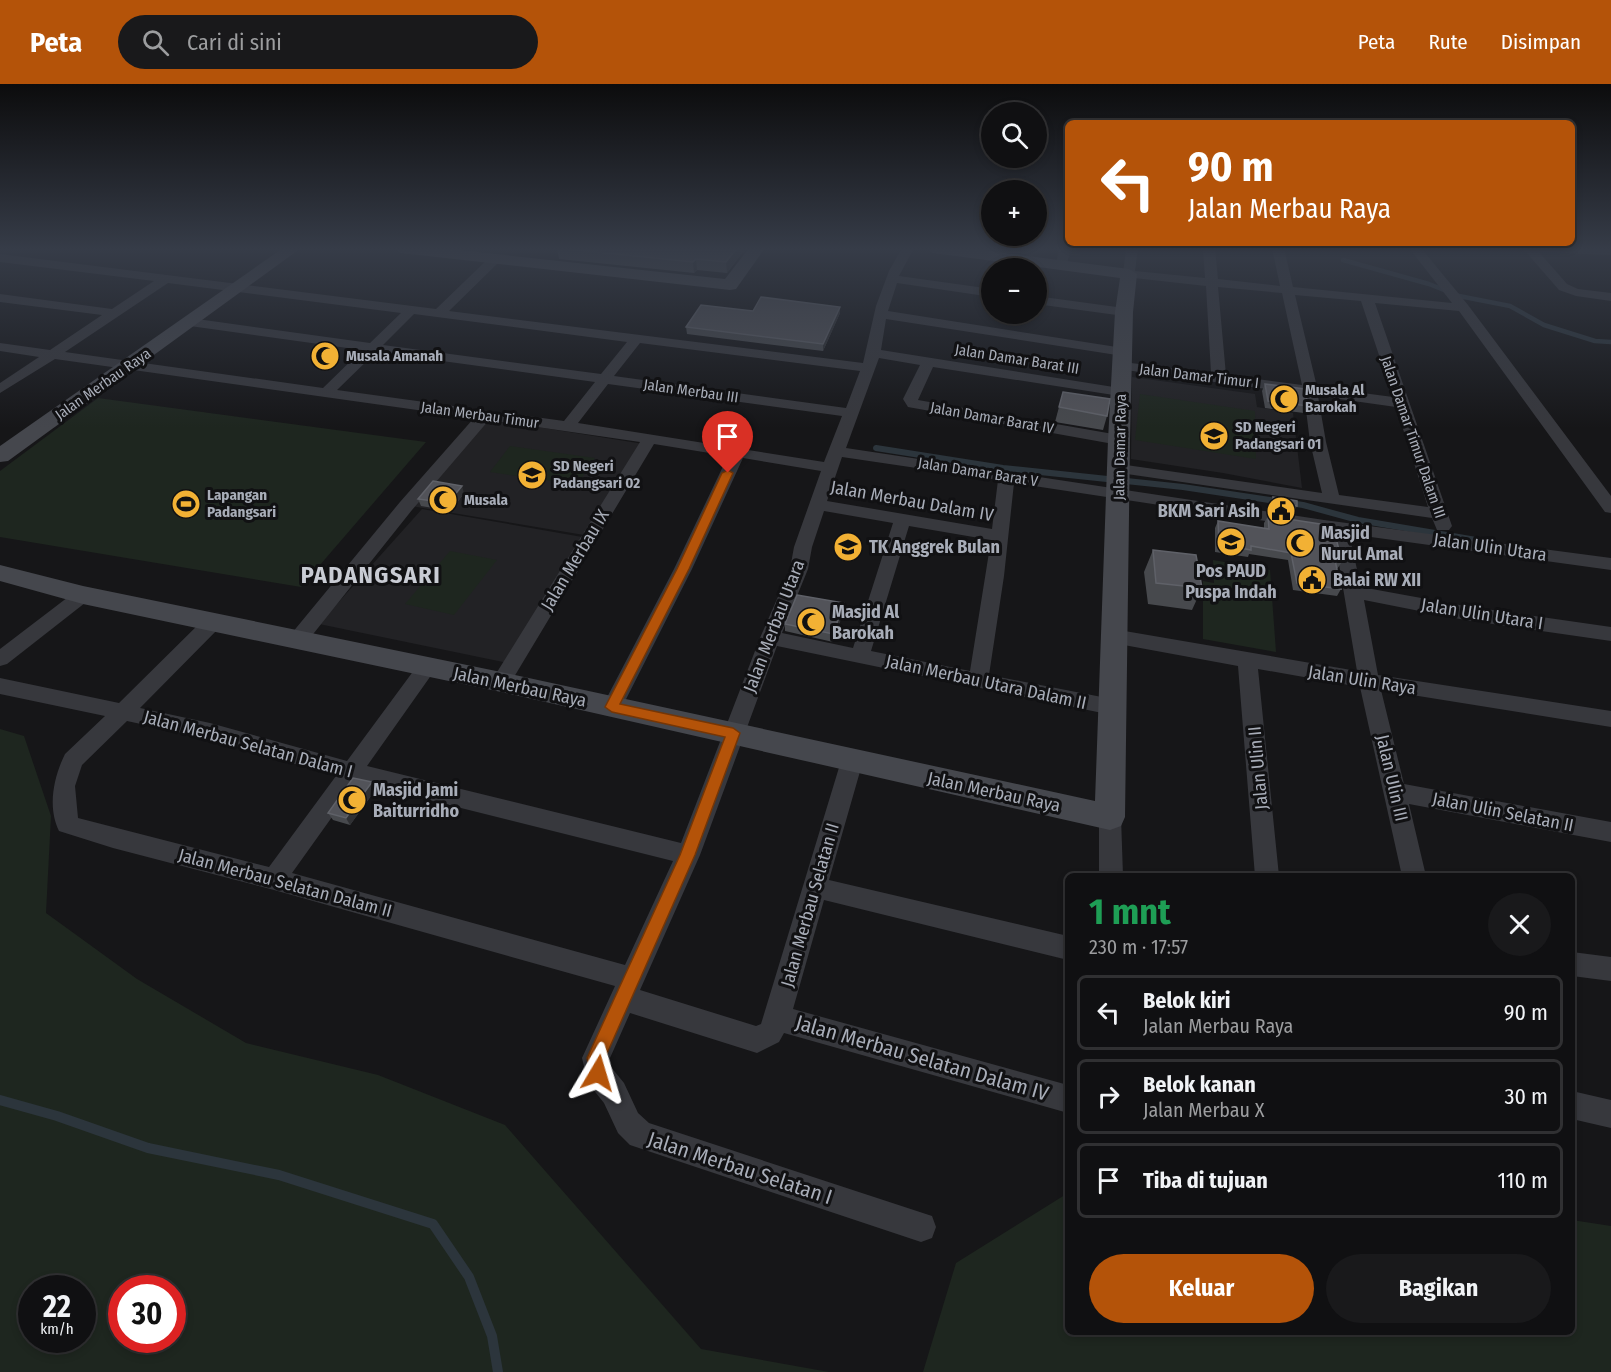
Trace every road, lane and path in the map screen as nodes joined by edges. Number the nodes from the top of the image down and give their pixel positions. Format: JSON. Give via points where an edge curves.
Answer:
{"nodes":[{"id":1,"x":77,"y":308,"type":"edge"},
{"id":2,"x":122,"y":308,"type":"edge"},
{"id":3,"x":209,"y":308,"type":"edge"},
{"id":4,"x":405,"y":308,"type":"edge"},
{"id":5,"x":445,"y":308,"type":"edge"},
{"id":6,"x":882,"y":308,"type":"edge"},
{"id":7,"x":1095,"y":308,"type":"edge"},
{"id":8,"x":1125,"y":308,"type":"edge"},
{"id":9,"x":1214,"y":308,"type":"edge"},
{"id":10,"x":1290,"y":308,"type":"edge"},
{"id":11,"x":1370,"y":308,"type":"edge"},
{"id":12,"x":1463,"y":308,"type":"edge"},
{"id":13,"x":412,"y":309,"type":"junction"},
{"id":14,"x":1124,"y":312,"type":"junction"},
{"id":15,"x":115,"y":313,"type":"junction"},
{"id":16,"x":440,"y":313,"type":"junction"},
{"id":17,"x":880,"y":314,"type":"junction"},
{"id":18,"x":190,"y":322,"type":"junction"},
{"id":19,"x":637,"y":338,"type":"junction"},
{"id":20,"x":0,"y":347,"type":"edge"},
{"id":21,"x":372,"y":347,"type":"junction"},
{"id":22,"x":874,"y":353,"type":"junction"},
{"id":23,"x":52,"y":354,"type":"junction"},
{"id":24,"x":1123,"y":359,"type":"junction"},
{"id":25,"x":929,"y":362,"type":"junction"},
{"id":26,"x":129,"y":365,"type":"junction"},
{"id":27,"x":868,"y":368,"type":"junction"},
{"id":28,"x":603,"y":379,"type":"junction"},
{"id":29,"x":1219,"y":379,"type":"junction"},
{"id":30,"x":0,"y":389,"type":"edge"},
{"id":31,"x":1310,"y":391,"type":"junction"},
{"id":32,"x":1120,"y":392,"type":"junction"},
{"id":33,"x":325,"y":393,"type":"junction"},
{"id":34,"x":1401,"y":403,"type":"junction"},
{"id":35,"x":851,"y":412,"type":"junction"},
{"id":36,"x":485,"y":415,"type":"junction"},
{"id":37,"x":567,"y":427,"type":"junction"},
{"id":38,"x":649,"y":439,"type":"junction"},
{"id":39,"x":1119,"y":440,"type":"junction"},
{"id":40,"x":737,"y":454,"type":"junction"},
{"id":41,"x":0,"y":456,"type":"edge"},
{"id":42,"x":833,"y":460,"type":"junction"},
{"id":43,"x":1007,"y":477,"type":"junction"},
{"id":44,"x":1119,"y":481,"type":"junction"},
{"id":45,"x":1332,"y":500,"type":"junction"},
{"id":46,"x":818,"y":505,"type":"junction"},
{"id":47,"x":1611,"y":508,"type":"edge"},
{"id":48,"x":1438,"y":514,"type":"junction"},
{"id":49,"x":902,"y":519,"type":"junction"},
{"id":50,"x":1338,"y":527,"type":"junction"},
{"id":51,"x":1000,"y":536,"type":"junction"},
{"id":52,"x":1447,"y":537,"type":"junction"},
{"id":53,"x":1611,"y":564,"type":"edge"},
{"id":54,"x":0,"y":573,"type":"edge"},
{"id":55,"x":1353,"y":592,"type":"junction"},
{"id":56,"x":83,"y":595,"type":"junction"},
{"id":57,"x":214,"y":621,"type":"junction"},
{"id":58,"x":1611,"y":634,"type":"edge"},
{"id":59,"x":1113,"y":636,"type":"junction"},
{"id":60,"x":299,"y":638,"type":"junction"},
{"id":61,"x":770,"y":638,"type":"junction"},
{"id":62,"x":860,"y":656,"type":"junction"},
{"id":63,"x":0,"y":659,"type":"edge"},
{"id":64,"x":1247,"y":659,"type":"junction"},
{"id":65,"x":427,"y":668,"type":"junction"},
{"id":66,"x":978,"y":680,"type":"junction"},
{"id":67,"x":1369,"y":681,"type":"junction"},
{"id":68,"x":501,"y":682,"type":"junction"},
{"id":69,"x":0,"y":686,"type":"edge"},
{"id":70,"x":612,"y":707,"type":"junction"},
{"id":71,"x":1112,"y":708,"type":"junction"},
{"id":72,"x":123,"y":712,"type":"junction"},
{"id":73,"x":1611,"y":719,"type":"edge"},
{"id":74,"x":733,"y":733,"type":"junction"},
{"id":75,"x":852,"y":762,"type":"junction"},
{"id":76,"x":354,"y":772,"type":"junction"},
{"id":77,"x":1395,"y":792,"type":"junction"},
{"id":78,"x":1110,"y":818,"type":"junction"},
{"id":79,"x":1611,"y":832,"type":"edge"},
{"id":80,"x":688,"y":855,"type":"junction"},
{"id":81,"x":1111,"y":873,"type":"edge"},
{"id":82,"x":1267,"y":873,"type":"edge"},
{"id":83,"x":1413,"y":873,"type":"edge"},
{"id":84,"x":274,"y":879,"type":"junction"},
{"id":85,"x":815,"y":887,"type":"junction"},
{"id":86,"x":1065,"y":947,"type":"edge"},
{"id":87,"x":1575,"y":964,"type":"edge"},
{"id":88,"x":1611,"y":969,"type":"edge"},
{"id":89,"x":629,"y":988,"type":"junction"},
{"id":90,"x":777,"y":1018,"type":"junction"},
{"id":91,"x":1065,"y":1098,"type":"edge"},
{"id":92,"x":1575,"y":1107,"type":"edge"},
{"id":93,"x":1611,"y":1114,"type":"edge"},
{"id":94,"x":921,"y":1227,"type":"dead end"}],
"edges":[{"from":1,"to":15,"type":"street"},
{"from":2,"to":15,"type":"street"},
{"from":3,"to":18,"type":"street","name":"Jalan Merbau Raya"},
{"from":4,"to":13,"type":"street"},
{"from":5,"to":16,"type":"street"},
{"from":6,"to":17,"type":"street","name":"Jalan Merbau Utara"},
{"from":7,"to":14,"type":"street"},
{"from":8,"to":14,"type":"street","name":"Jalan Damar Raya"},
{"from":9,"to":29,"type":"street"},
{"from":10,"to":31,"type":"street"},
{"from":11,"to":34,"type":"street","name":"Jalan Damar Timur Dalam III"},
{"from":12,"to":47,"type":"street"},
{"from":13,"to":16,"type":"street"},
{"from":13,"to":21,"type":"street"},
{"from":14,"to":24,"type":"street","name":"Jalan Damar Raya"},
{"from":15,"to":23,"type":"street"},
{"from":16,"to":19,"type":"street"},
{"from":17,"to":22,"type":"street","name":"Jalan Merbau Utara"},
{"from":17,"to":24,"type":"street","name":"Jalan Damar Timur I"},
{"from":18,"to":21,"type":"street","name":"Jalan Merbau III"},
{"from":18,"to":26,"type":"street","name":"Jalan Merbau Raya"},
{"from":19,"to":27,"type":"street"},
{"from":19,"to":28,"type":"street"},
{"from":20,"to":23,"type":"street","name":"Jalan Merbau Timur"},
{"from":21,"to":28,"type":"street","name":"Jalan Merbau III"},
{"from":21,"to":33,"type":"street"},
{"from":22,"to":25,"type":"street","name":"Jalan Damar Barat III"},
{"from":22,"to":27,"type":"street","name":"Jalan Merbau Utara"},
{"from":23,"to":26,"type":"street","name":"Jalan Merbau Timur"},
{"from":23,"to":30,"type":"street"},
{"from":24,"to":29,"type":"street","name":"Jalan Damar Timur I"},
{"from":24,"to":32,"type":"street","name":"Jalan Damar Raya"},
{"from":25,"to":32,"type":"street","name":"Jalan Damar Barat III"},
{"from":25,"to":39,"type":"street","name":"Jalan Damar Barat IV","via":[[910,399],[913,404]]},
{"from":26,"to":33,"type":"street","name":"Jalan Merbau Timur"},
{"from":26,"to":41,"type":"street","name":"Jalan Merbau Raya"},
{"from":27,"to":35,"type":"street","name":"Jalan Merbau Utara"},
{"from":28,"to":35,"type":"street","name":"Jalan Merbau III"},
{"from":28,"to":37,"type":"street"},
{"from":29,"to":31,"type":"street","name":"Jalan Damar Timur I"},
{"from":31,"to":34,"type":"street","name":"Jalan Damar Timur I"},
{"from":31,"to":45,"type":"street"},
{"from":32,"to":39,"type":"street","name":"Jalan Damar Raya"},
{"from":33,"to":36,"type":"street","name":"Jalan Merbau Timur"},
{"from":34,"to":48,"type":"street","name":"Jalan Damar Timur Dalam III"},
{"from":35,"to":42,"type":"street","name":"Jalan Merbau Utara"},
{"from":36,"to":37,"type":"street","name":"Jalan Merbau Timur"},
{"from":36,"to":60,"type":"street"},
{"from":37,"to":38,"type":"street","name":"Jalan Merbau Timur"},
{"from":38,"to":40,"type":"street","name":"Jalan Merbau Timur"},
{"from":38,"to":68,"type":"street","name":"Jalan Merbau IX"},
{"from":39,"to":44,"type":"street","name":"Jalan Damar Raya"},
{"from":40,"to":42,"type":"street","name":"Jalan Merbau Timur"},
{"from":40,"to":70,"type":"street"},
{"from":42,"to":43,"type":"street","name":"Jalan Damar Barat V"},
{"from":42,"to":46,"type":"street","name":"Jalan Merbau Utara"},
{"from":43,"to":44,"type":"street","name":"Jalan Damar Barat V"},
{"from":43,"to":51,"type":"street"},
{"from":44,"to":45,"type":"street"},
{"from":44,"to":50,"type":"street","name":"Jalan Ulin Utara"},
{"from":44,"to":59,"type":"street","name":"Jalan Damar Raya"},
{"from":45,"to":48,"type":"street"},
{"from":46,"to":49,"type":"street","name":"Jalan Merbau Dalam IV"},
{"from":46,"to":61,"type":"street","name":"Jalan Merbau Utara","via":[[799,570]]},
{"from":48,"to":52,"type":"street","name":"Jalan Damar Timur Dalam III"},
{"from":49,"to":51,"type":"street","name":"Jalan Merbau Dalam IV"},
{"from":49,"to":62,"type":"street","name":"Jalan Merbau Utara Dalam II"},
{"from":50,"to":52,"type":"street","name":"Jalan Ulin Utara"},
{"from":50,"to":55,"type":"street","name":"Jalan Ulin III"},
{"from":51,"to":66,"type":"street"},
{"from":52,"to":53,"type":"street","name":"Jalan Ulin Utara"},
{"from":54,"to":56,"type":"street","name":"Jalan Merbau Raya"},
{"from":55,"to":58,"type":"street","name":"Jalan Ulin Utara I"},
{"from":55,"to":67,"type":"street","name":"Jalan Ulin III"},
{"from":56,"to":57,"type":"street","name":"Jalan Merbau Raya"},
{"from":56,"to":63,"type":"street"},
{"from":57,"to":60,"type":"street","name":"Jalan Merbau Raya"},
{"from":57,"to":72,"type":"street","name":"Jalan Merbau Selatan Dalam I"},
{"from":59,"to":64,"type":"street","name":"Jalan Ulin Raya"},
{"from":59,"to":71,"type":"street","name":"Jalan Damar Raya"},
{"from":60,"to":65,"type":"street","name":"Jalan Merbau Raya"},
{"from":61,"to":62,"type":"street","name":"Jalan Merbau Utara Dalam II"},
{"from":61,"to":74,"type":"street","name":"Jalan Merbau Utara"},
{"from":62,"to":66,"type":"street","name":"Jalan Merbau Utara Dalam II"},
{"from":64,"to":67,"type":"street","name":"Jalan Ulin Raya"},
{"from":64,"to":82,"type":"street","name":"Jalan Ulin II"},
{"from":65,"to":68,"type":"street","name":"Jalan Merbau Raya"},
{"from":65,"to":76,"type":"street"},
{"from":66,"to":71,"type":"street","name":"Jalan Merbau Utara Dalam II"},
{"from":67,"to":73,"type":"street","name":"Jalan Ulin Raya"},
{"from":67,"to":77,"type":"street","name":"Jalan Ulin III"},
{"from":68,"to":70,"type":"street","name":"Jalan Merbau Raya"},
{"from":69,"to":72,"type":"street","name":"Jalan Merbau Selatan Dalam I"},
{"from":70,"to":74,"type":"street","name":"Jalan Merbau Raya"},
{"from":71,"to":78,"type":"street","name":"Jalan Damar Raya"},
{"from":72,"to":76,"type":"street","name":"Jalan Merbau Selatan Dalam I","via":[[210,731]]},
{"from":72,"to":84,"type":"street","name":"Jalan Merbau Selatan Dalam II","via":[[73,760],[64,786],[67,824]]},
{"from":74,"to":75,"type":"street","name":"Jalan Merbau Raya"},
{"from":74,"to":80,"type":"street","name":"Jalan Merbau Selatan I"},
{"from":75,"to":78,"type":"street","name":"Jalan Merbau Raya"},
{"from":75,"to":85,"type":"street","name":"Jalan Merbau Selatan II"},
{"from":76,"to":80,"type":"street","name":"Jalan Merbau Selatan Dalam I"},
{"from":76,"to":84,"type":"street"},
{"from":77,"to":79,"type":"street","name":"Jalan Ulin Selatan II"},
{"from":77,"to":83,"type":"street","name":"Jalan Ulin III"},
{"from":78,"to":81,"type":"street"},
{"from":80,"to":89,"type":"street","name":"Jalan Merbau Selatan I"},
{"from":84,"to":89,"type":"street","name":"Jalan Merbau Selatan Dalam II"},
{"from":85,"to":86,"type":"street"},
{"from":85,"to":90,"type":"street","name":"Jalan Merbau Selatan II"},
{"from":87,"to":88,"type":"street"},
{"from":89,"to":90,"type":"street","name":"Jalan Merbau Selatan II","via":[[757,1040],[770,1033]]},
{"from":89,"to":94,"type":"street","name":"Jalan Merbau Selatan I","via":[[596,1065],[628,1123],[640,1135]]},
{"from":90,"to":91,"type":"street","name":"Jalan Merbau Selatan Dalam IV"},
{"from":92,"to":93,"type":"street"}]}
